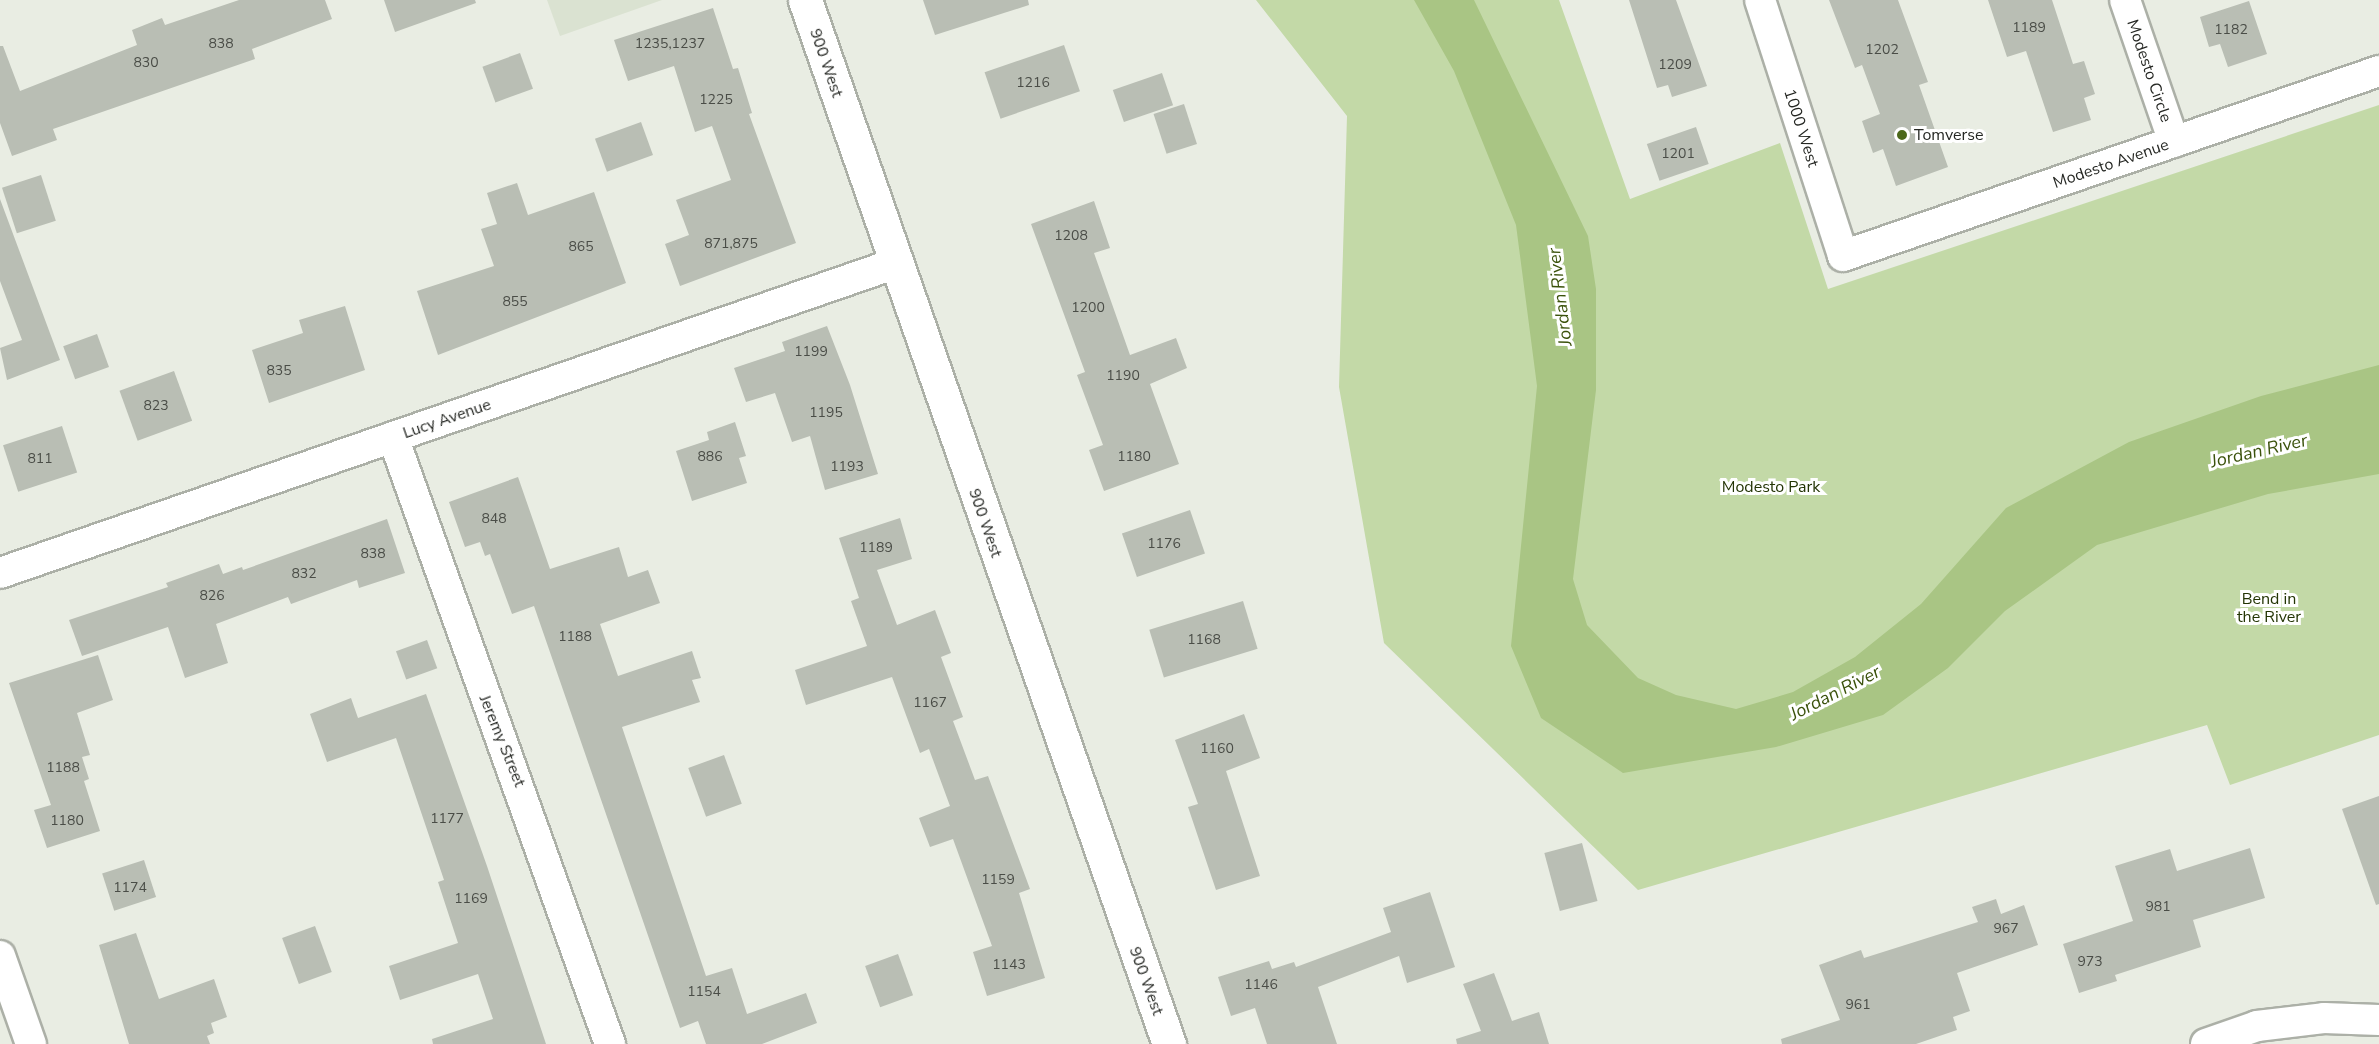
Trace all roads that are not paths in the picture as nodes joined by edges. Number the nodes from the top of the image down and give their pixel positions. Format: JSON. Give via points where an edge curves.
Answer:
{"nodes":[{"id":1,"x":805,"y":0,"type":"edge"},
{"id":2,"x":1760,"y":0,"type":"edge"},
{"id":3,"x":2125,"y":0,"type":"edge"},
{"id":4,"x":2379,"y":71,"type":"edge"},
{"id":5,"x":2174,"y":142,"type":"junction"},
{"id":6,"x":1843,"y":256,"type":"joint"},
{"id":7,"x":894,"y":264,"type":"junction"},
{"id":8,"x":393,"y":437,"type":"junction"},
{"id":9,"x":0,"y":573,"type":"edge"},
{"id":10,"x":0,"y":956,"type":"edge"},
{"id":11,"x":2379,"y":1020,"type":"edge"},
{"id":12,"x":27,"y":1043,"type":"edge"},
{"id":13,"x":610,"y":1044,"type":"edge"},
{"id":14,"x":1169,"y":1044,"type":"edge"},
{"id":15,"x":2206,"y":1044,"type":"edge"}],
"edges":[{"from":1,"to":7,"type":"main road","name":"900 West"},
{"from":2,"to":6,"type":"street","name":"1000 West"},
{"from":3,"to":5,"type":"street","name":"Modesto Circle"},
{"from":4,"to":5,"type":"street","name":"Modesto Avenue"},
{"from":5,"to":6,"type":"street","name":"Modesto Avenue"},
{"from":7,"to":8,"type":"street","name":"Lucy Avenue"},
{"from":7,"to":14,"type":"main road","name":"900 West"},
{"from":8,"to":9,"type":"street","name":"Lucy Avenue"},
{"from":8,"to":13,"type":"street","name":"Jeremy Street"},
{"from":10,"to":12,"type":"street"},
{"from":11,"to":15,"type":"street","via":[[2324,1018],[2256,1026]]}]}
